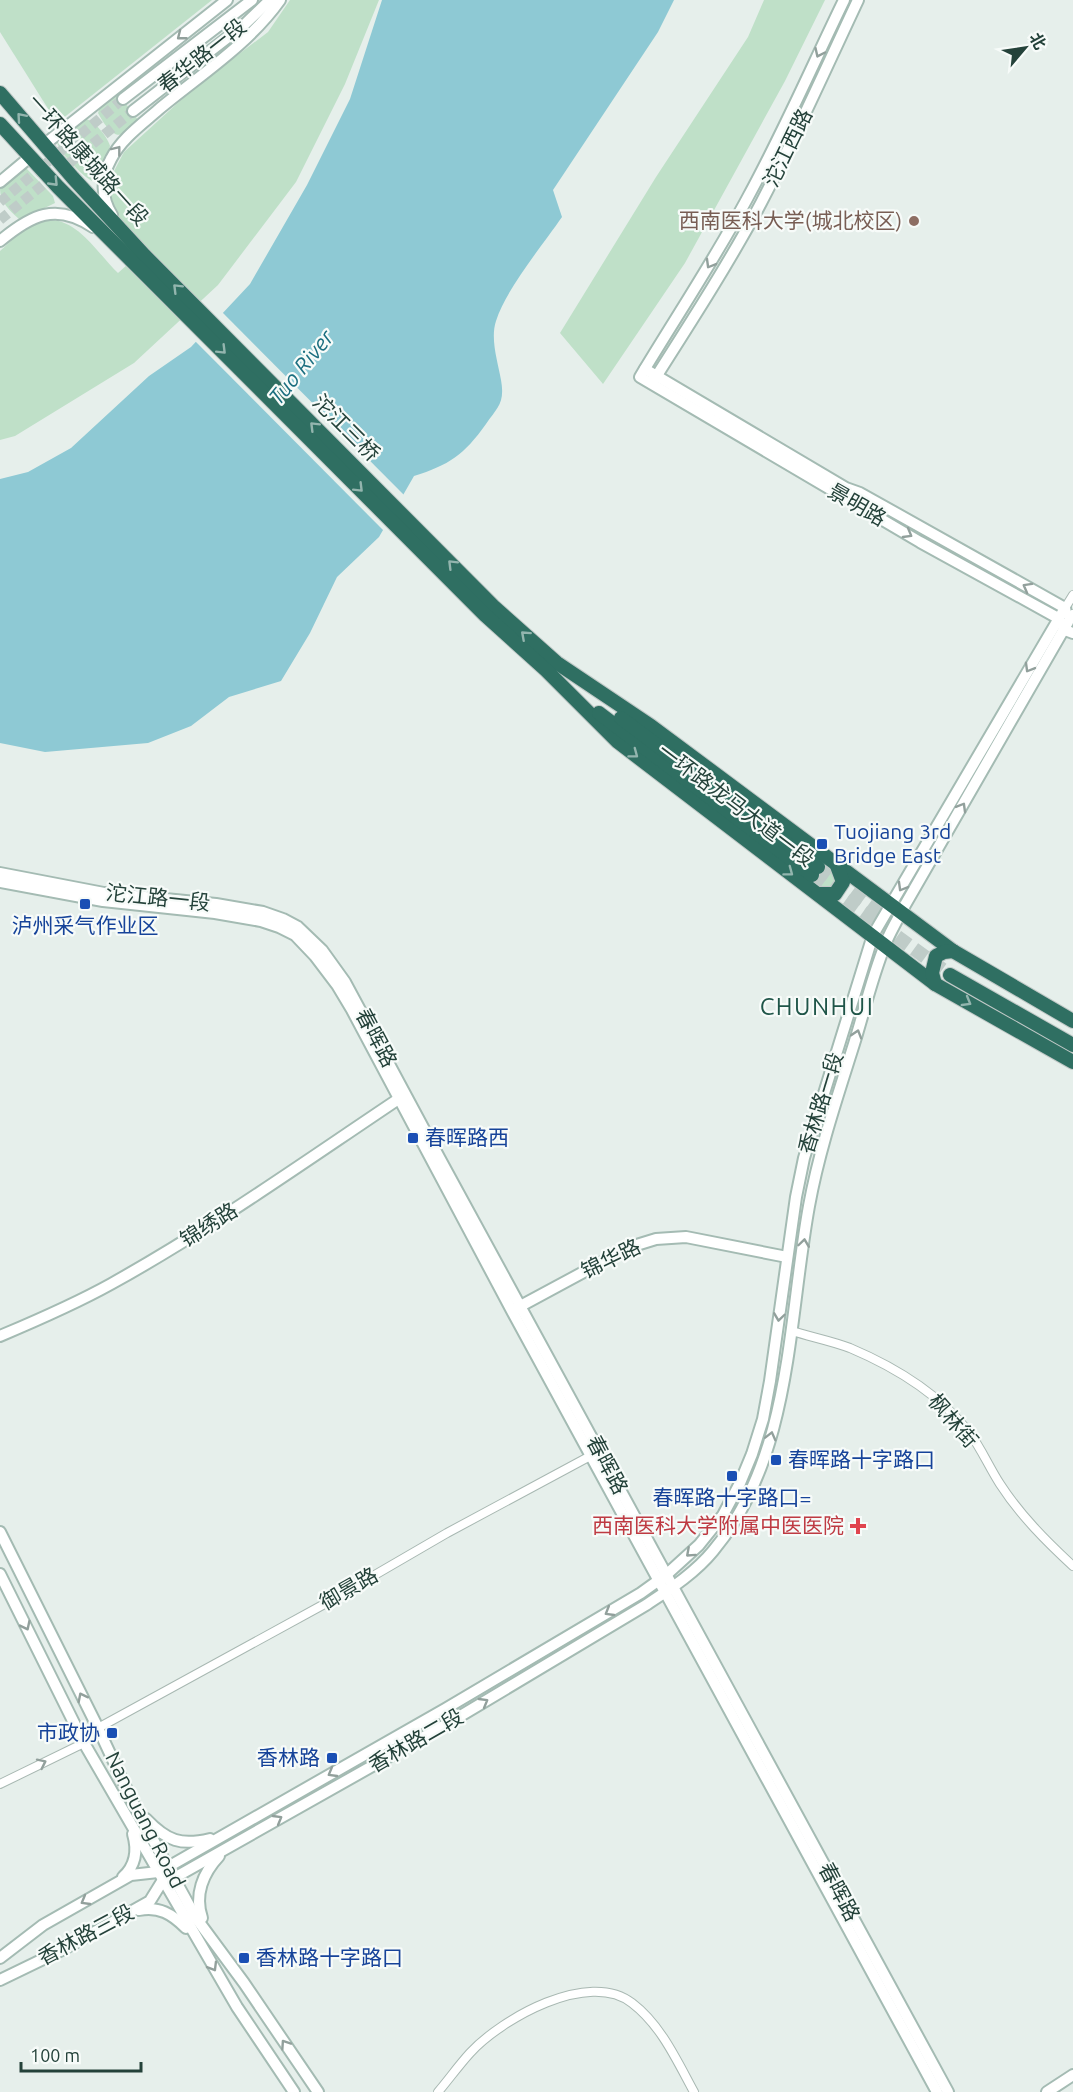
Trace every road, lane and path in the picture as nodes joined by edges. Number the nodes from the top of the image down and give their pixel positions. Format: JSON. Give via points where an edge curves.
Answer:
{"nodes":[{"id":1,"x":227,"y":0,"type":"edge"},
{"id":2,"x":252,"y":0,"type":"edge"},
{"id":3,"x":270,"y":0,"type":"edge"},
{"id":4,"x":280,"y":0,"type":"edge"},
{"id":5,"x":844,"y":0,"type":"edge"},
{"id":6,"x":858,"y":0,"type":"edge"},
{"id":7,"x":0,"y":93,"type":"edge"},
{"id":8,"x":123,"y":99,"type":"tunnel mouth"},
{"id":9,"x":133,"y":111,"type":"tunnel mouth"},
{"id":10,"x":0,"y":124,"type":"edge"},
{"id":11,"x":45,"y":144,"type":"junction"},
{"id":12,"x":30,"y":157,"type":"junction"},
{"id":13,"x":0,"y":182,"type":"edge"},
{"id":14,"x":0,"y":242,"type":"edge"},
{"id":15,"x":140,"y":259,"type":"junction"},
{"id":16,"x":642,"y":373,"type":"joint"},
{"id":17,"x":654,"y":380,"type":"junction"},
{"id":18,"x":1073,"y":595,"type":"edge"},
{"id":19,"x":489,"y":610,"type":"joint"},
{"id":20,"x":1068,"y":621,"type":"edge"},
{"id":21,"x":552,"y":667,"type":"junction"},
{"id":22,"x":837,"y":866,"type":"junction"},
{"id":23,"x":815,"y":871,"type":"tunnel mouth"},
{"id":24,"x":0,"y":873,"type":"edge"},
{"id":25,"x":0,"y":882,"type":"edge"},
{"id":26,"x":818,"y":894,"type":"junction"},
{"id":27,"x":896,"y":909,"type":"junction"},
{"id":28,"x":873,"y":935,"type":"junction"},
{"id":29,"x":308,"y":941,"type":"junction"},
{"id":30,"x":885,"y":945,"type":"junction"},
{"id":31,"x":954,"y":951,"type":"junction"},
{"id":32,"x":935,"y":984,"type":"junction"},
{"id":33,"x":1071,"y":1015,"type":"edge"},
{"id":34,"x":1073,"y":1036,"type":"edge"},
{"id":35,"x":1073,"y":1046,"type":"edge"},
{"id":36,"x":1073,"y":1062,"type":"edge"},
{"id":37,"x":402,"y":1097,"type":"junction"},
{"id":38,"x":787,"y":1259,"type":"junction"},
{"id":39,"x":517,"y":1310,"type":"junction"},
{"id":40,"x":792,"y":1331,"type":"junction"},
{"id":41,"x":0,"y":1336,"type":"edge"},
{"id":42,"x":596,"y":1453,"type":"junction"},
{"id":43,"x":0,"y":1532,"type":"edge"},
{"id":44,"x":1073,"y":1566,"type":"edge"},
{"id":45,"x":0,"y":1574,"type":"edge"},
{"id":46,"x":662,"y":1578,"type":"junction"},
{"id":47,"x":669,"y":1590,"type":"junction"},
{"id":48,"x":98,"y":1728,"type":"junction"},
{"id":49,"x":84,"y":1743,"type":"junction"},
{"id":50,"x":0,"y":1784,"type":"edge"},
{"id":51,"x":135,"y":1807,"type":"junction"},
{"id":52,"x":128,"y":1817,"type":"junction"},
{"id":53,"x":222,"y":1836,"type":"junction"},
{"id":54,"x":228,"y":1848,"type":"junction"},
{"id":55,"x":166,"y":1874,"type":"junction"},
{"id":56,"x":105,"y":1889,"type":"junction"},
{"id":57,"x":122,"y":1916,"type":"junction"},
{"id":58,"x":208,"y":1935,"type":"junction"},
{"id":59,"x":196,"y":1939,"type":"junction"},
{"id":60,"x":0,"y":1958,"type":"edge"},
{"id":61,"x":0,"y":1980,"type":"edge"},
{"id":62,"x":1073,"y":2075,"type":"edge"},
{"id":63,"x":294,"y":2092,"type":"edge"},
{"id":64,"x":318,"y":2092,"type":"edge"},
{"id":65,"x":438,"y":2092,"type":"edge"},
{"id":66,"x":694,"y":2092,"type":"edge"},
{"id":67,"x":937,"y":2092,"type":"edge"},
{"id":68,"x":948,"y":2092,"type":"edge"},
{"id":69,"x":1047,"y":2092,"type":"edge"}],
"edges":[{"from":1,"to":11,"type":"main road","one_way":true},
{"from":2,"to":8,"type":"main road","name":"春华路一段"},
{"from":3,"to":9,"type":"main road","name":"春华路一段"},
{"from":15,"to":4,"type":"main road","one_way":true,"via":[[107,208],[103,182],[110,160],[151,116],[256,30]]},
{"from":5,"to":16,"type":"main road","name":"沱江西路","one_way":true,"via":[[748,198]]},
{"from":6,"to":17,"type":"main road","name":"沱江西路","via":[[760,205]]},
{"from":11,"to":7,"type":"highway","name":"一环路康城路一段","one_way":true},
{"from":10,"to":12,"type":"highway","name":"一环路康城路一段"},
{"from":11,"to":15,"type":"highway","name":"一环路康城路一段"},
{"from":12,"to":13,"type":"main road"},
{"from":12,"to":15,"type":"highway","name":"一环路康城路一段","one_way":true},
{"from":14,"to":15,"type":"main road","via":[[30,219],[59,213],[82,220]]},
{"from":15,"to":19,"type":"highway","name":"沱江三桥"},
{"from":16,"to":17,"type":"main road","name":"景明路"},
{"from":17,"to":20,"type":"main road","name":"景明路","via":[[860,493]]},
{"from":18,"to":20,"type":"street"},
{"from":19,"to":21,"type":"highway","name":"一环路龙马大道一段"},
{"from":20,"to":27,"type":"main road","name":"香林路一段"},
{"from":21,"to":22,"type":"highway","name":"一环路龙马大道一段","via":[[651,726]]},
{"from":21,"to":23,"type":"highway"},
{"from":21,"to":26,"type":"highway","name":"一环路龙马大道一段","one_way":true,"via":[[618,742]]},
{"from":22,"to":26,"type":"highway","via":[[843,882],[840,888],[835,894]]},
{"from":22,"to":27,"type":"highway","name":"一环路龙马大道一段"},
{"from":24,"to":29,"type":"main road","name":"沱江路一段","via":[[104,893],[263,912],[298,927]]},
{"from":25,"to":29,"type":"main road","name":"沱江路一段","via":[[103,901],[261,921]]},
{"from":26,"to":28,"type":"highway","name":"一环路龙马大道一段"},
{"from":27,"to":28,"type":"main road","name":"香林路一段"},
{"from":27,"to":30,"type":"main road","name":"香林路一段"},
{"from":27,"to":31,"type":"highway","name":"一环路龙马大道一段"},
{"from":28,"to":30,"type":"highway","name":"一环路龙马大道一段"},
{"from":28,"to":38,"type":"main road","name":"香林路一段","via":[[804,1158]]},
{"from":29,"to":37,"type":"main road","name":"春晖路","via":[[322,950],[345,982]]},
{"from":30,"to":32,"type":"highway","name":"一环路龙马大道一段"},
{"from":40,"to":30,"type":"main road","name":"香林路一段","one_way":true,"via":[[820,1153]]},
{"from":31,"to":32,"type":"highway","via":[[936,956],[932,965]]},
{"from":31,"to":33,"type":"highway","name":"一环路龙马大道一段"},
{"from":32,"to":36,"type":"highway","name":"一环路龙马大道一段","one_way":true},
{"from":34,"to":35,"type":"highway","via":[[952,971]]},
{"from":37,"to":39,"type":"main road","name":"春晖路"},
{"from":37,"to":41,"type":"main road","name":"锦绣路","via":[[163,1254],[62,1310]]},
{"from":38,"to":39,"type":"main road","name":"锦华路","via":[[686,1237],[656,1239],[630,1247]]},
{"from":38,"to":46,"type":"main road","name":"香林路一段","one_way":true,"via":[[770,1380],[752,1454],[723,1515],[699,1545]]},
{"from":39,"to":42,"type":"main road","name":"春晖路"},
{"from":40,"to":44,"type":"street","name":"枫林街","via":[[849,1348],[923,1388],[969,1433],[1019,1511]]},
{"from":47,"to":40,"type":"main road","name":"香林路一段","one_way":true,"via":[[712,1552],[754,1487],[771,1437]]},
{"from":42,"to":46,"type":"main road","name":"春晖路"},
{"from":42,"to":48,"type":"street","name":"御景路"},
{"from":48,"to":43,"type":"main road","name":"Nanguang Road","one_way":true},
{"from":45,"to":49,"type":"main road","name":"Nanguang Road","one_way":true},
{"from":46,"to":47,"type":"main road","name":"春晖路"},
{"from":46,"to":53,"type":"main road","name":"香林路二段","one_way":true,"via":[[454,1704]]},
{"from":54,"to":47,"type":"main road","name":"香林路二段","one_way":true,"via":[[452,1721]]},
{"from":47,"to":67,"type":"main road","name":"春晖路"},
{"from":47,"to":68,"type":"main road","name":"春晖路"},
{"from":48,"to":51,"type":"main road","name":"Nanguang Road"},
{"from":50,"to":49,"type":"street","one_way":true},
{"from":49,"to":52,"type":"main road","name":"Nanguang Road"},
{"from":51,"to":53,"type":"main road","via":[[158,1831],[176,1841],[198,1842]]},
{"from":51,"to":55,"type":"main road","name":"Nanguang Road"},
{"from":52,"to":55,"type":"main road","name":"Nanguang Road"},
{"from":52,"to":56,"type":"main road","via":[[135,1859],[132,1868]]},
{"from":53,"to":55,"type":"main road","name":"香林路二段"},
{"from":54,"to":55,"type":"main road","name":"香林路二段"},
{"from":54,"to":58,"type":"main road","via":[[203,1878],[200,1888],[199,1910]]},
{"from":55,"to":56,"type":"main road","name":"香林路三段","via":[[131,1875]]},
{"from":55,"to":57,"type":"main road","name":"香林路三段","via":[[150,1901]]},
{"from":55,"to":58,"type":"main road","name":"Nanguang Road"},
{"from":55,"to":59,"type":"main road","name":"Nanguang Road"},
{"from":56,"to":60,"type":"main road","name":"香林路三段","one_way":true,"via":[[44,1925]]},
{"from":57,"to":59,"type":"main road","via":[[141,1909],[162,1910],[174,1916]]},
{"from":57,"to":61,"type":"main road","name":"香林路三段"},
{"from":64,"to":58,"type":"main road","name":"Nanguang Road","one_way":true},
{"from":59,"to":63,"type":"main road","name":"Nanguang Road","one_way":true},
{"from":62,"to":69,"type":"main road"},
{"from":65,"to":66,"type":"street","via":[[471,2052],[511,2019],[572,1993],[610,1992],[644,2012],[667,2043]]}]}
